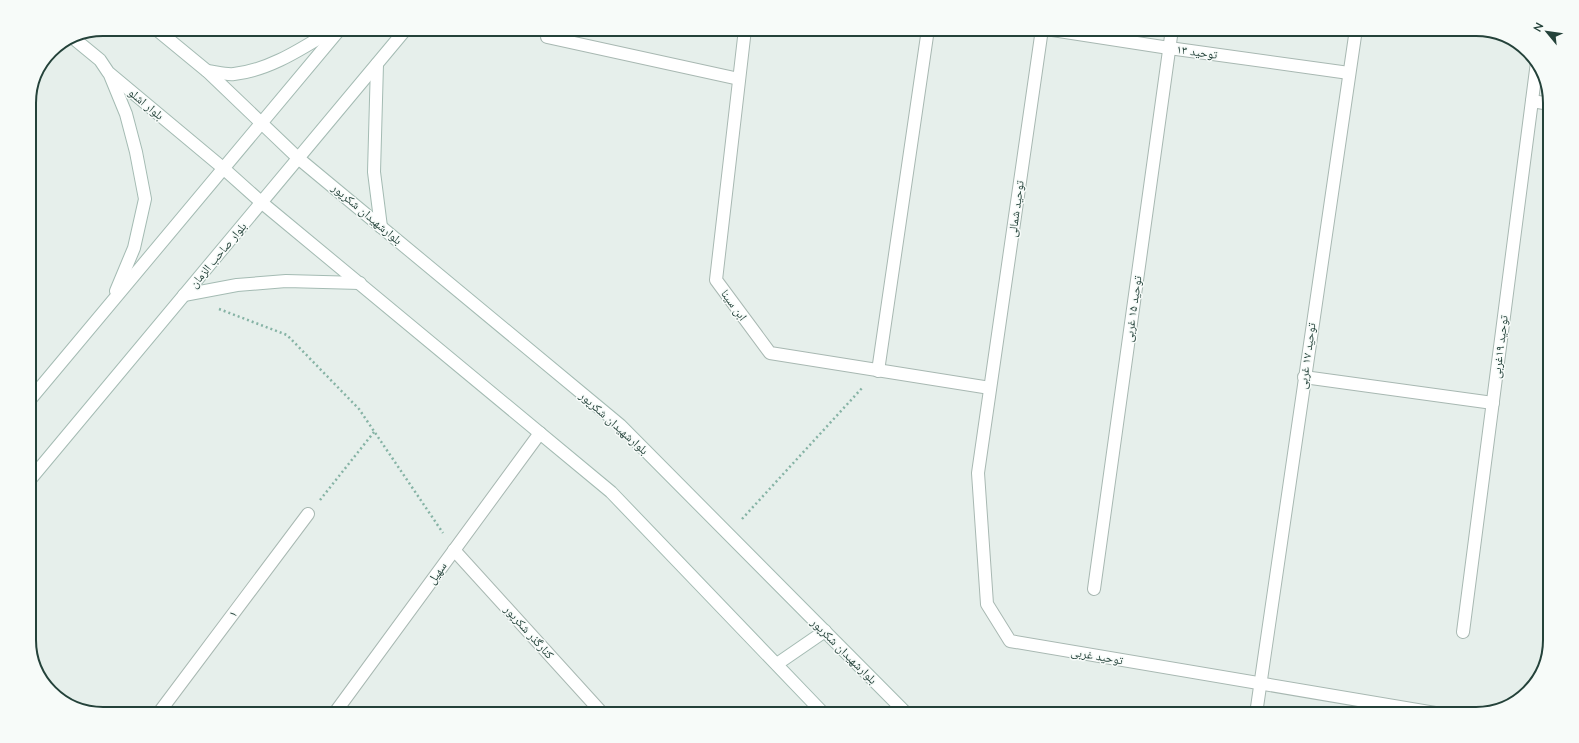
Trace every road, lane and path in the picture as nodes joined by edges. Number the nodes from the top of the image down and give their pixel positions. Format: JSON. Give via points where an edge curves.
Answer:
{"nodes":[{"id":1,"x":164,"y":36,"type":"edge"},
{"id":2,"x":322,"y":36,"type":"edge"},
{"id":3,"x":334,"y":36,"type":"edge"},
{"id":4,"x":400,"y":36,"type":"edge"},
{"id":5,"x":547,"y":36,"type":"edge"},
{"id":6,"x":744,"y":36,"type":"edge"},
{"id":7,"x":927,"y":36,"type":"edge"},
{"id":8,"x":1041,"y":36,"type":"edge"},
{"id":9,"x":1091,"y":36,"type":"edge"},
{"id":10,"x":1171,"y":36,"type":"edge"},
{"id":11,"x":1355,"y":36,"type":"edge"},
{"id":12,"x":77,"y":41,"type":"edge"},
{"id":13,"x":1169,"y":48,"type":"junction"},
{"id":14,"x":377,"y":64,"type":"junction"},
{"id":15,"x":207,"y":71,"type":"junction"},
{"id":16,"x":108,"y":72,"type":"junction"},
{"id":17,"x":1536,"y":72,"type":"edge"},
{"id":18,"x":1349,"y":73,"type":"junction"},
{"id":19,"x":739,"y":79,"type":"junction"},
{"id":20,"x":1532,"y":101,"type":"junction"},
{"id":21,"x":1543,"y":103,"type":"edge"},
{"id":22,"x":262,"y":122,"type":"junction"},
{"id":23,"x":298,"y":158,"type":"junction"},
{"id":24,"x":223,"y":168,"type":"junction"},
{"id":25,"x":261,"y":202,"type":"junction"},
{"id":26,"x":381,"y":227,"type":"junction"},
{"id":27,"x":360,"y":283,"type":"junction"},
{"id":28,"x":184,"y":295,"type":"junction"},
{"id":29,"x":110,"y":304,"type":"junction"},
{"id":30,"x":878,"y":371,"type":"junction"},
{"id":31,"x":1304,"y":377,"type":"junction"},
{"id":32,"x":990,"y":388,"type":"junction"},
{"id":33,"x":36,"y":392,"type":"edge"},
{"id":34,"x":1493,"y":403,"type":"junction"},
{"id":35,"x":374,"y":431,"type":"junction"},
{"id":36,"x":540,"y":433,"type":"junction"},
{"id":37,"x":36,"y":473,"type":"edge"},
{"id":38,"x":308,"y":514,"type":"joint"},
{"id":39,"x":728,"y":534,"type":"junction"},
{"id":40,"x":454,"y":550,"type":"junction"},
{"id":41,"x":1094,"y":588,"type":"dead end"},
{"id":42,"x":825,"y":632,"type":"junction"},
{"id":43,"x":1463,"y":632,"type":"dead end"},
{"id":44,"x":777,"y":664,"type":"junction"},
{"id":45,"x":1259,"y":683,"type":"junction"},
{"id":46,"x":163,"y":707,"type":"edge"},
{"id":47,"x":339,"y":707,"type":"edge"},
{"id":48,"x":597,"y":707,"type":"edge"},
{"id":49,"x":817,"y":707,"type":"edge"},
{"id":50,"x":900,"y":707,"type":"edge"},
{"id":51,"x":1257,"y":707,"type":"edge"},
{"id":52,"x":1400,"y":707,"type":"edge"}],
"edges":[{"from":1,"to":15,"type":"street"},
{"from":2,"to":15,"type":"street","via":[[282,59],[258,68],[234,74]]},
{"from":3,"to":22,"type":"street"},
{"from":4,"to":14,"type":"street","name":"بلوار صاحب الزمان"},
{"from":5,"to":19,"type":"street"},
{"from":6,"to":19,"type":"street","name":"ابن سینا"},
{"from":7,"to":30,"type":"street"},
{"from":8,"to":32,"type":"street","name":"توحید شمالی"},
{"from":9,"to":13,"type":"street","name":"توحید ۱۳"},
{"from":10,"to":13,"type":"street","name":"توحید ۱۵ غربی"},
{"from":11,"to":18,"type":"street","name":"توحید ۱۷ غربی"},
{"from":12,"to":16,"type":"street","name":"بلوار اشلو","via":[[100,60]]},
{"from":13,"to":18,"type":"street","name":"توحید ۱۳"},
{"from":13,"to":41,"type":"street","name":"توحید ۱۵ غربی"},
{"from":14,"to":23,"type":"street","name":"بلوار صاحب الزمان"},
{"from":14,"to":26,"type":"street","via":[[374,172]]},
{"from":15,"to":22,"type":"street"},
{"from":16,"to":24,"type":"street","name":"بلوار اشلو"},
{"from":16,"to":29,"type":"street","via":[[126,114],[145,200],[134,248]]},
{"from":17,"to":20,"type":"street","name":"توحید ۱۹غربی"},
{"from":18,"to":31,"type":"street","name":"توحید ۱۷ غربی"},
{"from":19,"to":30,"type":"street","name":"ابن سینا","via":[[716,280],[770,354]]},
{"from":20,"to":21,"type":"street"},
{"from":20,"to":34,"type":"street","name":"توحید ۱۹غربی"},
{"from":22,"to":23,"type":"street","name":"بلوارشهیدان شکرپور"},
{"from":22,"to":24,"type":"street"},
{"from":23,"to":25,"type":"street","name":"بلوار صاحب الزمان"},
{"from":23,"to":26,"type":"street","name":"بلوارشهیدان شکرپور"},
{"from":24,"to":25,"type":"street","name":"بلوار اشلو"},
{"from":24,"to":29,"type":"street"},
{"from":25,"to":27,"type":"street"},
{"from":25,"to":28,"type":"street","name":"بلوار صاحب الزمان"},
{"from":26,"to":39,"type":"street","name":"بلوارشهیدان شکرپور","via":[[620,425]]},
{"from":27,"to":28,"type":"street","via":[[286,281],[237,285]]},
{"from":27,"to":36,"type":"street"},
{"from":28,"to":35,"type":"path","via":[[287,336],[359,409]]},
{"from":28,"to":37,"type":"street","name":"بلوار صاحب الزمان"},
{"from":29,"to":33,"type":"street"},
{"from":30,"to":32,"type":"street","name":"ابن سینا"},
{"from":30,"to":39,"type":"path"},
{"from":31,"to":34,"type":"street"},
{"from":31,"to":45,"type":"street","name":"توحید ۱۷ غربی"},
{"from":32,"to":45,"type":"street","name":"توحید غربی","via":[[978,473],[987,604],[1010,641]]},
{"from":34,"to":43,"type":"street","name":"توحید ۱۹غربی"},
{"from":35,"to":38,"type":"path"},
{"from":35,"to":40,"type":"path"},
{"from":36,"to":40,"type":"street","name":"سهیل"},
{"from":36,"to":44,"type":"street","via":[[611,492]]},
{"from":38,"to":46,"type":"street","name":"۱"},
{"from":39,"to":42,"type":"street","name":"بلوارشهیدان شکرپور"},
{"from":40,"to":47,"type":"street","name":"سهیل"},
{"from":40,"to":48,"type":"street","name":"کنارگذر شکرپور"},
{"from":42,"to":44,"type":"street"},
{"from":42,"to":50,"type":"street","name":"بلوارشهیدان شکرپور"},
{"from":44,"to":49,"type":"street"},
{"from":45,"to":51,"type":"street","name":"توحید ۱۷ غربی"},
{"from":45,"to":52,"type":"street","name":"توحید غربی"}]}
